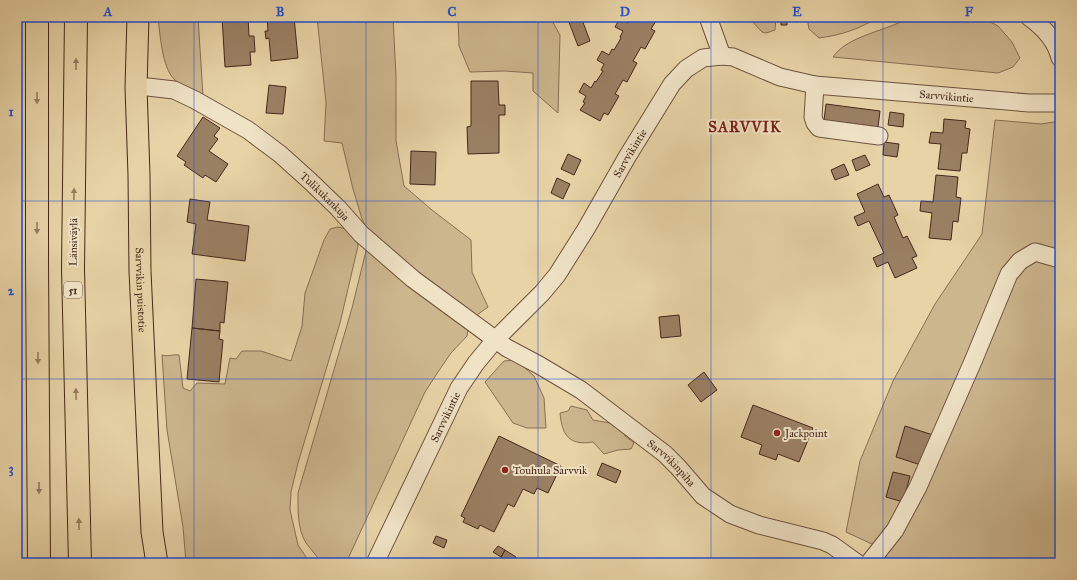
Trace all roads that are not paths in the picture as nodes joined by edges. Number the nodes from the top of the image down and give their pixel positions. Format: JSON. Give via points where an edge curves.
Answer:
{"nodes":[{"id":1,"x":37,"y":17,"type":"edge"},
{"id":2,"x":76,"y":17,"type":"edge"},
{"id":3,"x":138,"y":17,"type":"edge"},
{"id":4,"x":708,"y":17,"type":"edge"},
{"id":5,"x":1029,"y":17,"type":"edge"},
{"id":6,"x":722,"y":56,"type":"junction"},
{"id":7,"x":1060,"y":58,"type":"edge"},
{"id":8,"x":816,"y":85,"type":"junction"},
{"id":9,"x":136,"y":87,"type":"junction"},
{"id":10,"x":1060,"y":103,"type":"edge"},
{"id":11,"x":879,"y":136,"type":"dead end"},
{"id":12,"x":1060,"y":259,"type":"edge"},
{"id":13,"x":495,"y":340,"type":"junction"},
{"id":14,"x":379,"y":562,"type":"edge"},
{"id":15,"x":39,"y":563,"type":"edge"},
{"id":16,"x":80,"y":563,"type":"edge"},
{"id":17,"x":157,"y":563,"type":"edge"},
{"id":18,"x":857,"y":563,"type":"edge"},
{"id":19,"x":869,"y":563,"type":"edge"}],
"edges":[{"from":1,"to":15,"type":"highway","one_way":true},
{"from":16,"to":2,"type":"highway","name":"Länsiväylä","number":"51","one_way":true,"via":[[73,269]]},
{"from":3,"to":9,"type":"main road","name":"Sarvvikin puistotie"},
{"from":4,"to":6,"type":"street"},
{"from":5,"to":7,"type":"street","via":[[1049,35]]},
{"from":6,"to":8,"type":"street","name":"Sarvvikintie","via":[[745,61],[780,77]]},
{"from":6,"to":13,"type":"street","name":"Sarvvikintie","via":[[703,58],[686,68],[672,84],[557,274],[542,293]]},
{"from":8,"to":10,"type":"street","name":"Sarvvikintie","via":[[1029,104]]},
{"from":8,"to":11,"type":"street","via":[[814,124],[819,128]]},
{"from":9,"to":13,"type":"street","name":"Tulikukankuja","via":[[174,90],[248,130],[310,180],[361,234],[413,279]]},
{"from":9,"to":17,"type":"main road","name":"Sarvvikin puistotie","via":[[140,271],[152,532]]},
{"from":12,"to":19,"type":"street","via":[[1035,252],[1020,261],[1009,274],[918,487],[895,530]]},
{"from":13,"to":14,"type":"street","name":"Sarvvikintie","via":[[458,388]]},
{"from":13,"to":18,"type":"street","name":"Sarvvikinpiha","via":[[581,390],[665,454],[703,496],[730,514],[759,525],[823,541]]}]}
